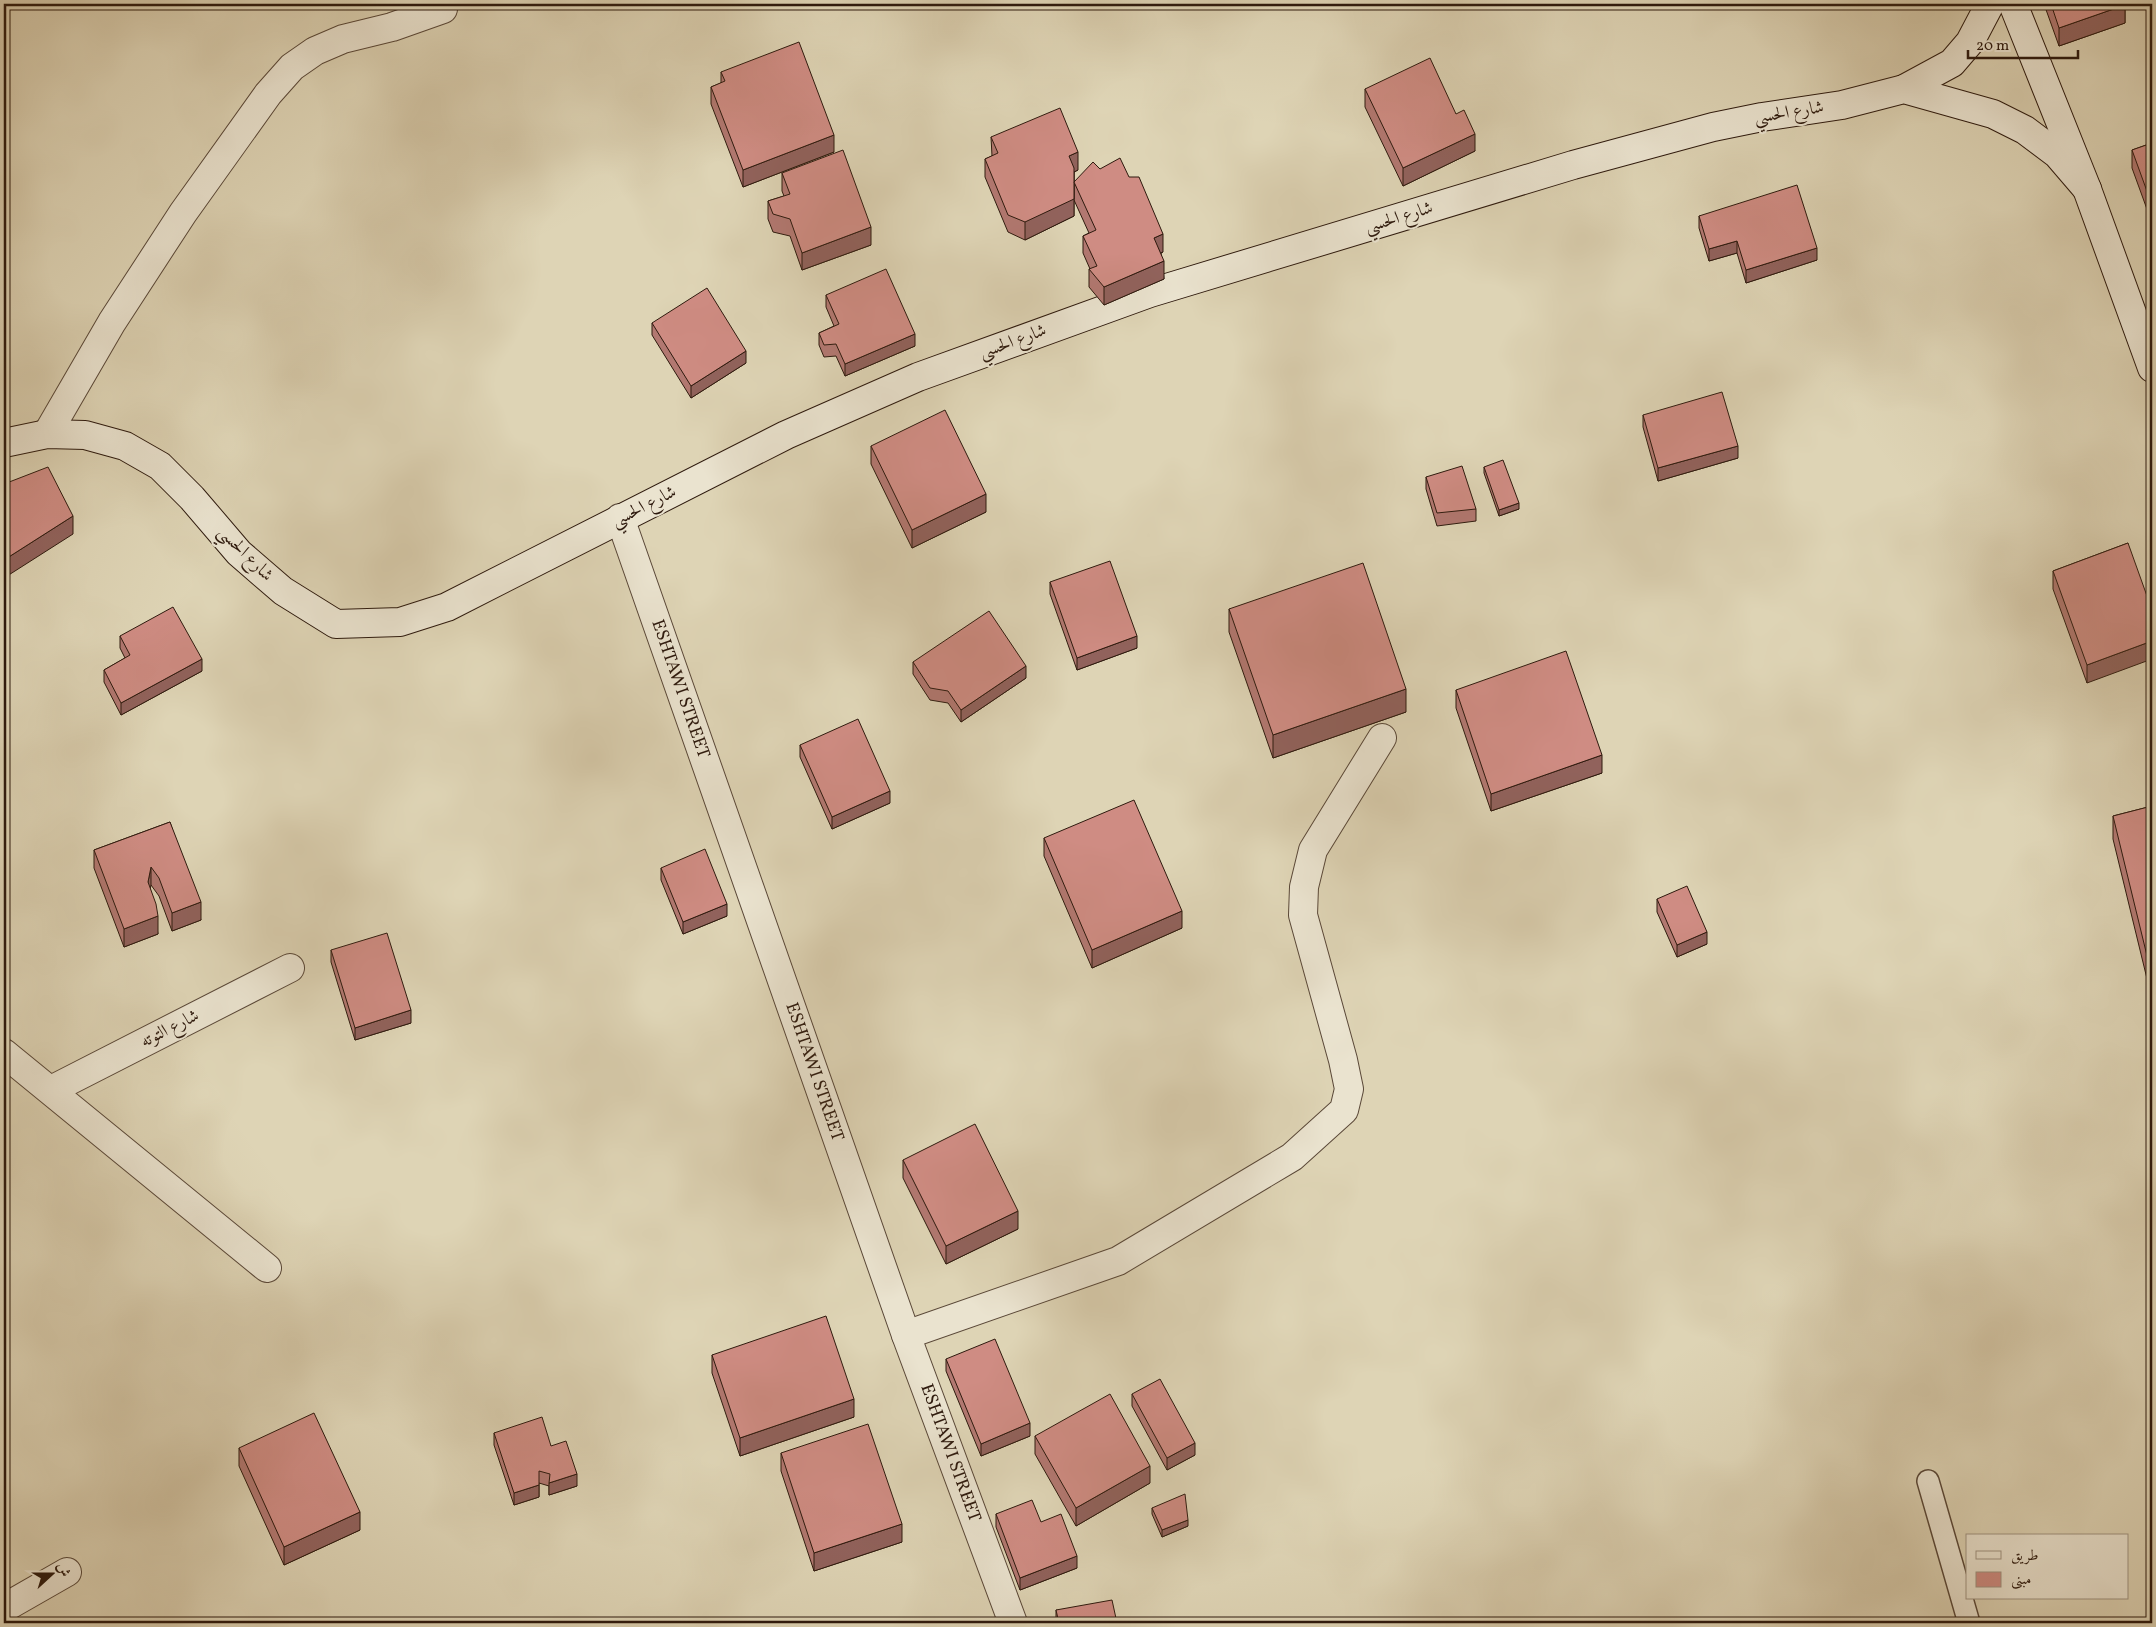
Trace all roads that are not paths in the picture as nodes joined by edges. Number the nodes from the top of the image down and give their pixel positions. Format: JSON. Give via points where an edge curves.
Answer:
{"nodes":[{"id":1,"x":1990,"y":4,"type":"edge"},
{"id":2,"x":2013,"y":4,"type":"edge"},
{"id":3,"x":443,"y":9,"type":"dead end"},
{"id":4,"x":1904,"y":89,"type":"junction"},
{"id":5,"x":2087,"y":189,"type":"junction"},
{"id":6,"x":2152,"y":368,"type":"edge"},
{"id":7,"x":47,"y":434,"type":"junction"},
{"id":8,"x":4,"y":444,"type":"edge"},
{"id":9,"x":620,"y":518,"type":"junction"},
{"id":10,"x":1382,"y":738,"type":"dead end"},
{"id":11,"x":290,"y":968,"type":"dead end"},
{"id":12,"x":4,"y":1053,"type":"edge"},
{"id":13,"x":51,"y":1090,"type":"junction"},
{"id":14,"x":267,"y":1268,"type":"dead end"},
{"id":15,"x":906,"y":1335,"type":"junction"},
{"id":16,"x":1928,"y":1481,"type":"dead end"},
{"id":17,"x":67,"y":1572,"type":"dead end"},
{"id":18,"x":4,"y":1608,"type":"edge"},
{"id":19,"x":1013,"y":1623,"type":"edge"},
{"id":20,"x":1969,"y":1623,"type":"edge"}],
"edges":[{"from":1,"to":4,"type":"street","name":"شارع الحسي","via":[[1970,42],[1952,62]]},
{"from":2,"to":5,"type":"street"},
{"from":3,"to":7,"type":"street","via":[[392,27],[343,39],[315,51],[292,67],[268,94],[182,213],[112,322]]},
{"from":4,"to":5,"type":"street","via":[[1993,114],[2025,130],[2057,154]]},
{"from":4,"to":9,"type":"street","name":"شارع الحسي","via":[[1842,105],[1745,120],[1650,144],[1150,293],[918,377],[786,435]]},
{"from":5,"to":6,"type":"street"},
{"from":7,"to":8,"type":"street","name":"شارع الحسي"},
{"from":7,"to":9,"type":"street","name":"شارع الحسي","via":[[85,435],[125,446],[160,466],[239,553],[283,591],[336,624],[400,622],[447,607]]},
{"from":9,"to":15,"type":"street","name":"ESHTAWI STREET"},
{"from":10,"to":15,"type":"street","via":[[1313,850],[1304,887],[1303,915],[1349,1089],[1344,1110],[1292,1157],[1118,1261]]},
{"from":11,"to":13,"type":"street","name":"شارع التوته"},
{"from":12,"to":13,"type":"street"},
{"from":13,"to":14,"type":"street"},
{"from":15,"to":19,"type":"street","name":"ESHTAWI STREET"},
{"from":16,"to":20,"type":"lane"},
{"from":17,"to":18,"type":"street"}]}
